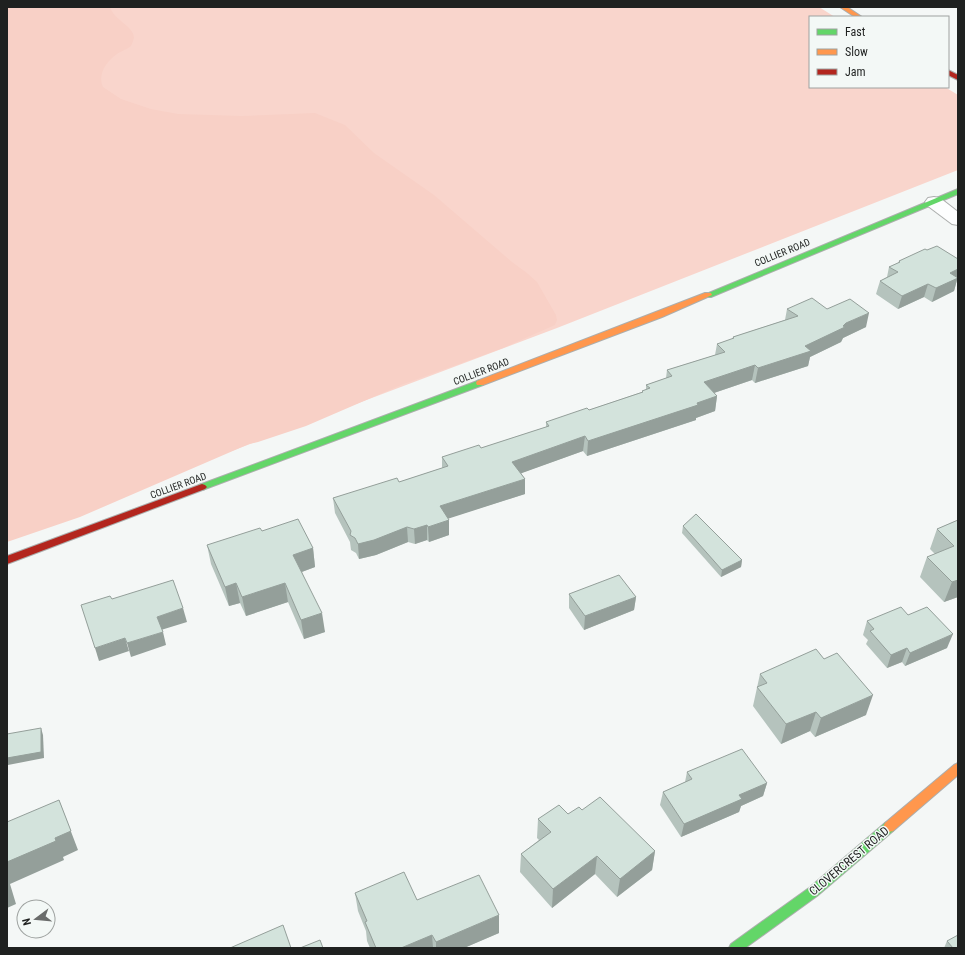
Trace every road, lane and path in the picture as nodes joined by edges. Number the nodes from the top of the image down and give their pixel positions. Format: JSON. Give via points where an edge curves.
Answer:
{"nodes":[{"id":1,"x":843,"y":7,"type":"edge"},
{"id":2,"x":857,"y":16,"type":"edge"},
{"id":3,"x":949,"y":73,"type":"edge"},
{"id":4,"x":958,"y":78,"type":"edge"},
{"id":5,"x":958,"y":191,"type":"edge"},
{"id":6,"x":934,"y":202,"type":"junction"},
{"id":7,"x":958,"y":220,"type":"edge"},
{"id":8,"x":7,"y":560,"type":"edge"},
{"id":9,"x":958,"y":768,"type":"edge"},
{"id":10,"x":734,"y":948,"type":"edge"}],
"edges":[{"from":1,"to":2,"type":"street"},
{"from":3,"to":4,"type":"street"},
{"from":5,"to":6,"type":"street","name":"COLLIER ROAD"},
{"from":6,"to":7,"type":"street"},
{"from":6,"to":8,"type":"street","name":"COLLIER ROAD","via":[[659,315]]},
{"from":9,"to":10,"type":"street","name":"CLOVERCREST ROAD","via":[[814,892]]}]}
